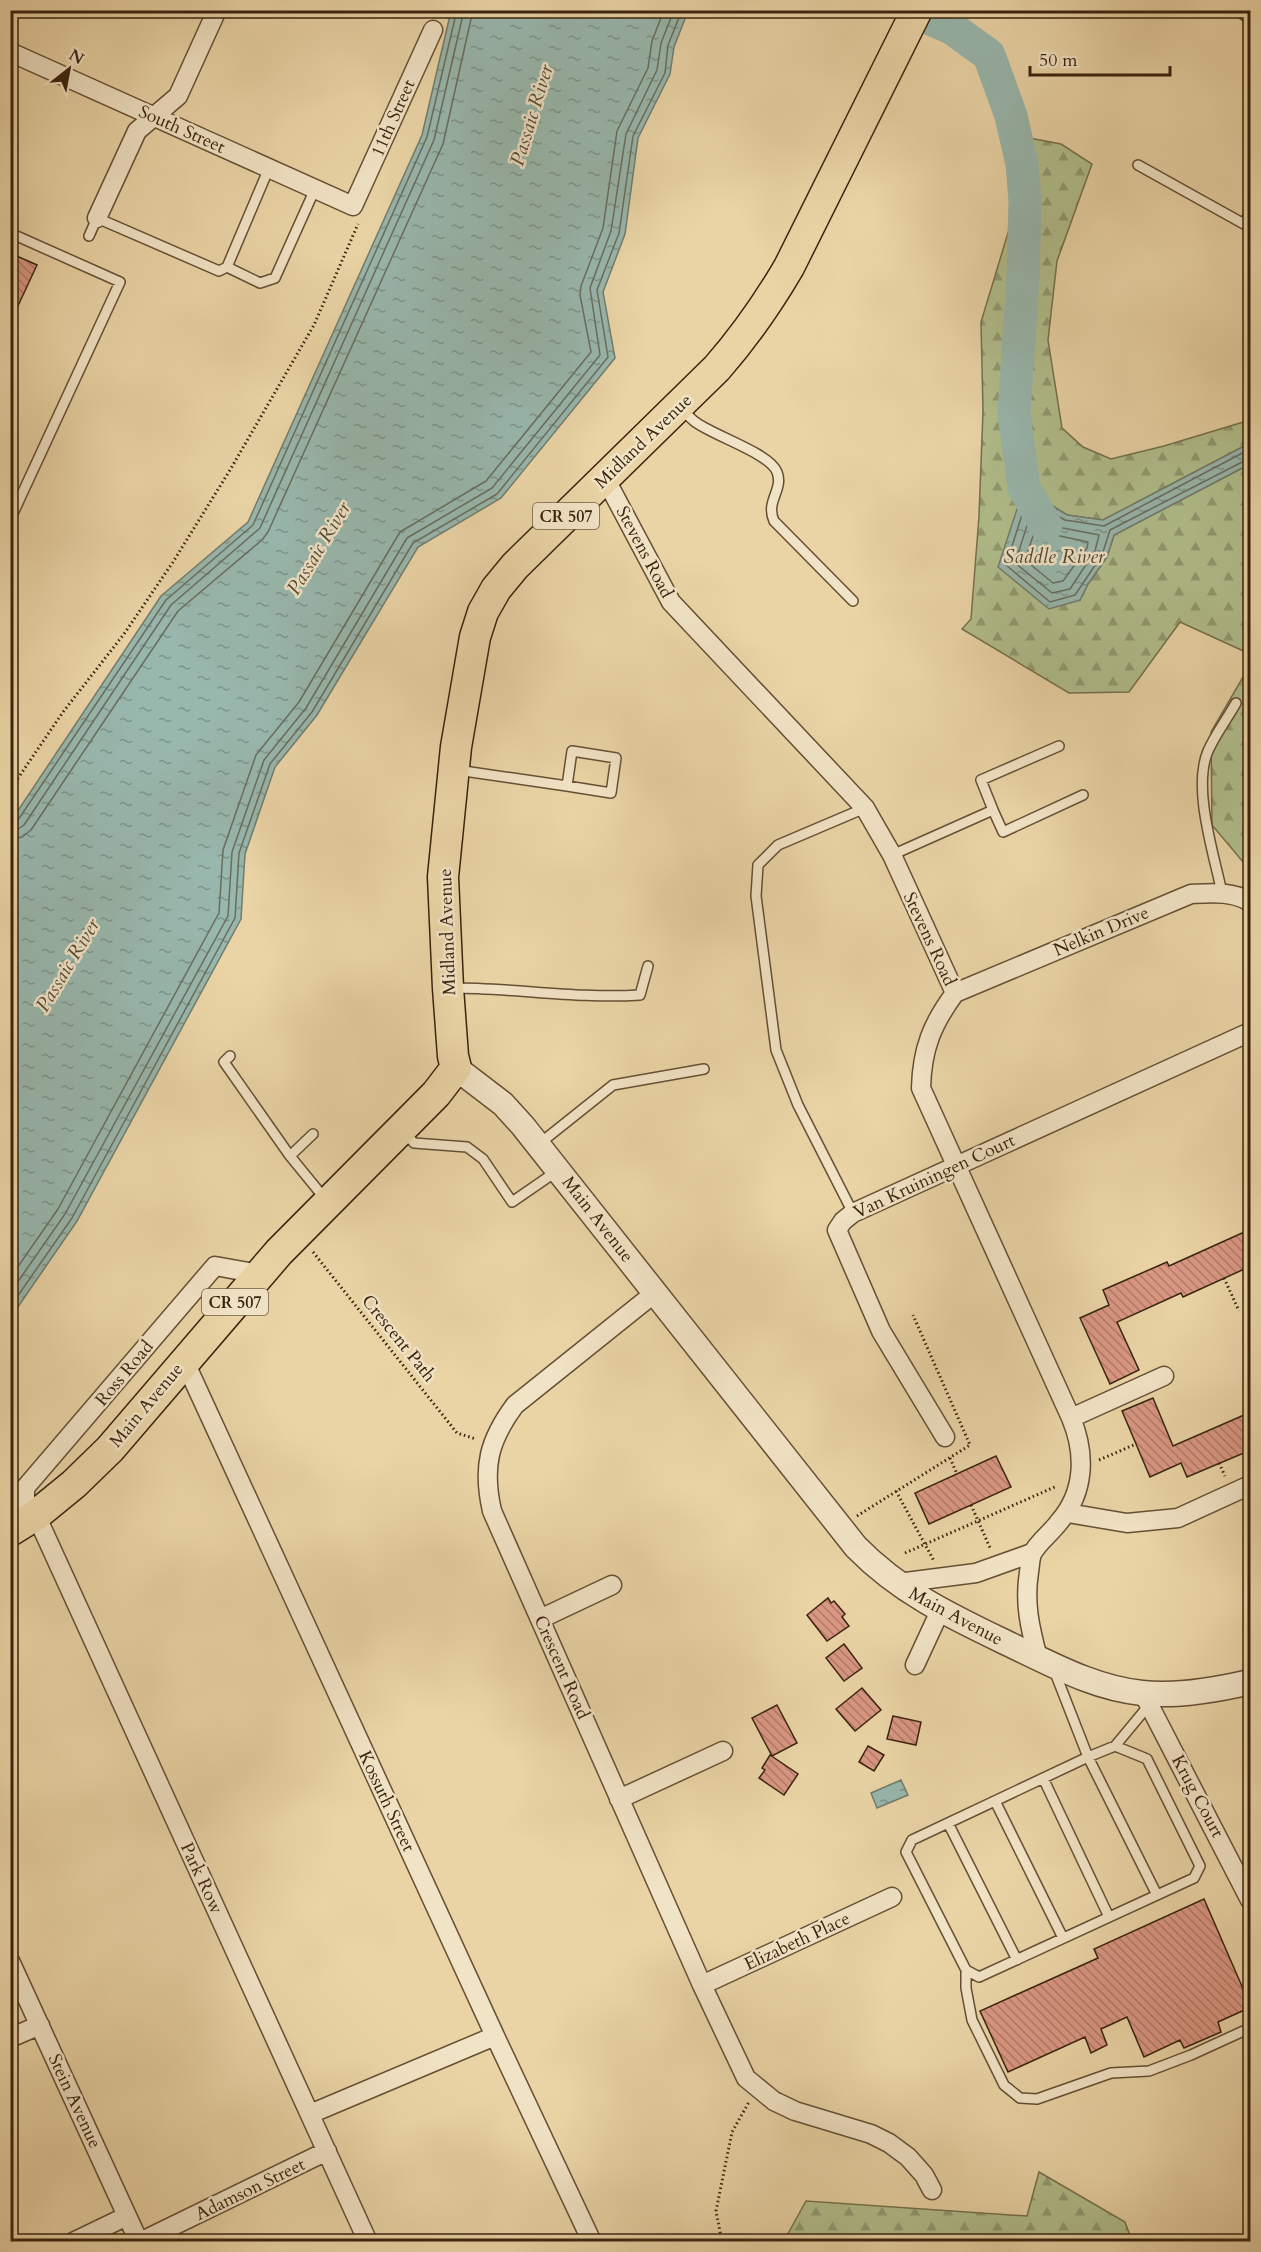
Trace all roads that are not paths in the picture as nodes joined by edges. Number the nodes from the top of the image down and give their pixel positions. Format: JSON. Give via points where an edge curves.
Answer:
{"nodes":[{"id":1,"x":917,"y":10,"type":"edge"},
{"id":2,"x":1236,"y":10,"type":"edge"},
{"id":3,"x":214,"y":12,"type":"edge"},
{"id":4,"x":1251,"y":19,"type":"edge"},
{"id":5,"x":433,"y":30,"type":"dead end"},
{"id":6,"x":10,"y":52,"type":"edge"},
{"id":7,"x":154,"y":117,"type":"junction"},
{"id":8,"x":1138,"y":165,"type":"dead end"},
{"id":9,"x":269,"y":168,"type":"junction"},
{"id":10,"x":315,"y":189,"type":"junction"},
{"id":11,"x":353,"y":206,"type":"joint"},
{"id":12,"x":1251,"y":212,"type":"edge"},
{"id":13,"x":97,"y":218,"type":"junction"},
{"id":14,"x":10,"y":233,"type":"edge"},
{"id":15,"x":89,"y":236,"type":"dead end"},
{"id":16,"x":227,"y":267,"type":"junction"},
{"id":17,"x":679,"y":406,"type":"junction"},
{"id":18,"x":605,"y":478,"type":"junction"},
{"id":19,"x":10,"y":520,"type":"edge"},
{"id":20,"x":853,"y":602,"type":"dead end"},
{"id":21,"x":1236,"y":703,"type":"dead end"},
{"id":22,"x":1059,"y":746,"type":"dead end"},
{"id":23,"x":454,"y":770,"type":"junction"},
{"id":24,"x":567,"y":786,"type":"junction"},
{"id":25,"x":1083,"y":795,"type":"dead end"},
{"id":26,"x":865,"y":808,"type":"junction"},
{"id":27,"x":993,"y":810,"type":"junction"},
{"id":28,"x":892,"y":855,"type":"junction"},
{"id":29,"x":1222,"y":893,"type":"junction"},
{"id":30,"x":1251,"y":903,"type":"edge"},
{"id":31,"x":648,"y":966,"type":"dead end"},
{"id":32,"x":448,"y":988,"type":"junction"},
{"id":33,"x":956,"y":993,"type":"junction"},
{"id":34,"x":1251,"y":1032,"type":"edge"},
{"id":35,"x":230,"y":1056,"type":"dead end"},
{"id":36,"x":456,"y":1068,"type":"junction"},
{"id":37,"x":704,"y":1070,"type":"dead end"},
{"id":38,"x":402,"y":1130,"type":"junction"},
{"id":39,"x":313,"y":1134,"type":"dead end"},
{"id":40,"x":538,"y":1144,"type":"junction"},
{"id":41,"x":290,"y":1156,"type":"junction"},
{"id":42,"x":956,"y":1164,"type":"junction"},
{"id":43,"x":559,"y":1169,"type":"junction"},
{"id":44,"x":328,"y":1202,"type":"junction"},
{"id":45,"x":853,"y":1213,"type":"junction"},
{"id":46,"x":259,"y":1274,"type":"junction"},
{"id":47,"x":656,"y":1292,"type":"junction"},
{"id":48,"x":184,"y":1360,"type":"junction"},
{"id":49,"x":1164,"y":1376,"type":"dead end"},
{"id":50,"x":1071,"y":1418,"type":"junction"},
{"id":51,"x":945,"y":1437,"type":"dead end"},
{"id":52,"x":1251,"y":1485,"type":"edge"},
{"id":53,"x":1068,"y":1513,"type":"junction"},
{"id":54,"x":24,"y":1523,"type":"edge"},
{"id":55,"x":1032,"y":1553,"type":"junction"},
{"id":56,"x":898,"y":1583,"type":"junction"},
{"id":57,"x":612,"y":1586,"type":"dead end"},
{"id":58,"x":940,"y":1611,"type":"junction"},
{"id":59,"x":540,"y":1619,"type":"junction"},
{"id":60,"x":1045,"y":1662,"type":"junction"},
{"id":61,"x":915,"y":1665,"type":"dead end"},
{"id":62,"x":1249,"y":1686,"type":"edge"},
{"id":63,"x":1146,"y":1699,"type":"junction"},
{"id":64,"x":1115,"y":1746,"type":"junction"},
{"id":65,"x":723,"y":1751,"type":"dead end"},
{"id":66,"x":1088,"y":1757,"type":"junction"},
{"id":67,"x":1043,"y":1778,"type":"junction"},
{"id":68,"x":620,"y":1799,"type":"junction"},
{"id":69,"x":995,"y":1801,"type":"junction"},
{"id":70,"x":948,"y":1823,"type":"junction"},
{"id":71,"x":1157,"y":1895,"type":"junction"},
{"id":72,"x":892,"y":1897,"type":"dead end"},
{"id":73,"x":1251,"y":1900,"type":"edge"},
{"id":74,"x":1109,"y":1917,"type":"junction"},
{"id":75,"x":1063,"y":1938,"type":"junction"},
{"id":76,"x":1017,"y":1960,"type":"junction"},
{"id":77,"x":10,"y":1961,"type":"edge"},
{"id":78,"x":966,"y":1970,"type":"junction"},
{"id":79,"x":702,"y":1985,"type":"junction"},
{"id":80,"x":40,"y":2025,"type":"junction"},
{"id":81,"x":1251,"y":2028,"type":"edge"},
{"id":82,"x":495,"y":2036,"type":"junction"},
{"id":83,"x":10,"y":2038,"type":"edge"},
{"id":84,"x":310,"y":2114,"type":"junction"},
{"id":85,"x":327,"y":2151,"type":"junction"},
{"id":86,"x":932,"y":2190,"type":"dead end"},
{"id":87,"x":127,"y":2216,"type":"junction"},
{"id":88,"x":73,"y":2241,"type":"edge"},
{"id":89,"x":140,"y":2241,"type":"edge"},
{"id":90,"x":368,"y":2241,"type":"edge"},
{"id":91,"x":592,"y":2241,"type":"edge"}],
"edges":[{"from":1,"to":17,"type":"main road","name":"Midland Avenue","number":"CR 507","via":[[770,301],[717,368]]},
{"from":2,"to":4,"type":"lane"},
{"from":3,"to":7,"type":"street","via":[[178,96]]},
{"from":5,"to":11,"type":"street","name":"11th Street"},
{"from":6,"to":7,"type":"street","name":"South Street"},
{"from":7,"to":9,"type":"street","name":"South Street"},
{"from":7,"to":13,"type":"street","via":[[138,131]]},
{"from":8,"to":12,"type":"lane","via":[[1244,224]]},
{"from":9,"to":10,"type":"street","name":"South Street"},
{"from":9,"to":16,"type":"lane"},
{"from":10,"to":11,"type":"street","name":"South Street"},
{"from":10,"to":16,"type":"lane","via":[[275,278],[260,283]]},
{"from":13,"to":15,"type":"lane"},
{"from":13,"to":16,"type":"lane","via":[[219,271]]},
{"from":14,"to":19,"type":"lane","via":[[120,282]]},
{"from":17,"to":18,"type":"main road","name":"Midland Avenue","number":"CR 507"},
{"from":17,"to":20,"type":"lane","via":[[694,422],[774,466],[778,474],[771,502],[774,521]]},
{"from":18,"to":23,"type":"main road","name":"Midland Avenue","number":"CR 507","via":[[515,566],[496,588],[483,612],[475,637]]},
{"from":18,"to":26,"type":"street","name":"Stevens Road","via":[[671,602]]},
{"from":21,"to":29,"type":"lane","via":[[1208,751],[1201,774]]},
{"from":22,"to":27,"type":"lane","via":[[981,780]]},
{"from":23,"to":24,"type":"lane"},
{"from":23,"to":32,"type":"main road","name":"Midland Avenue","number":"CR 507","via":[[442,877]]},
{"from":24,"to":24,"type":"lane","via":[[612,793],[616,758],[572,751]]},
{"from":25,"to":27,"type":"lane","via":[[1004,832]]},
{"from":26,"to":28,"type":"street","name":"Stevens Road"},
{"from":26,"to":45,"type":"lane","via":[[778,845],[758,865],[756,896],[776,1050],[798,1105]]},
{"from":27,"to":28,"type":"lane"},
{"from":28,"to":33,"type":"street","name":"Stevens Road"},
{"from":29,"to":30,"type":"street","name":"Nelkin Drive"},
{"from":29,"to":33,"type":"street","name":"Nelkin Drive","via":[[1191,894]]},
{"from":31,"to":32,"type":"lane","via":[[640,995],[566,996],[496,988]]},
{"from":32,"to":36,"type":"main road","name":"Midland Avenue","number":"CR 507"},
{"from":33,"to":42,"type":"street","name":"Stevens Road","via":[[931,1033],[922,1061],[921,1088]]},
{"from":34,"to":42,"type":"street","name":"Van Kruiningen Court"},
{"from":35,"to":41,"type":"lane","via":[[224,1062]]},
{"from":36,"to":38,"type":"main road","name":"Main Avenue","number":"CR 507"},
{"from":36,"to":40,"type":"street","name":"Main Avenue","via":[[503,1104]]},
{"from":37,"to":40,"type":"lane","via":[[613,1085]]},
{"from":38,"to":43,"type":"lane","via":[[414,1143],[467,1147],[483,1159],[512,1202]]},
{"from":38,"to":44,"type":"main road","name":"Main Avenue","number":"CR 507"},
{"from":39,"to":41,"type":"lane"},
{"from":40,"to":43,"type":"street","name":"Main Avenue"},
{"from":41,"to":44,"type":"lane"},
{"from":42,"to":45,"type":"street","name":"Van Kruiningen Court"},
{"from":42,"to":50,"type":"street","name":"Stevens Road"},
{"from":43,"to":47,"type":"street","name":"Main Avenue"},
{"from":44,"to":46,"type":"main road","name":"Main Avenue","number":"CR 507"},
{"from":45,"to":51,"type":"street","name":"Van Kruiningen Court","via":[[837,1230],[881,1331]]},
{"from":46,"to":48,"type":"main road","name":"Main Avenue","number":"CR 507"},
{"from":46,"to":54,"type":"street","name":"Ross Road","via":[[215,1266],[26,1488]]},
{"from":47,"to":56,"type":"street","name":"Main Avenue","via":[[856,1547]]},
{"from":47,"to":59,"type":"street","name":"Crescent Road","via":[[515,1405],[492,1444],[487,1468],[492,1511]]},
{"from":48,"to":54,"type":"main road","name":"Main Avenue","number":"CR 507","via":[[110,1449],[74,1484]]},
{"from":48,"to":82,"type":"street","name":"Kossuth Street"},
{"from":49,"to":50,"type":"street"},
{"from":50,"to":53,"type":"street","name":"Stevens Road","via":[[1082,1462]]},
{"from":52,"to":53,"type":"street","via":[[1178,1518],[1127,1523]]},
{"from":53,"to":55,"type":"street","name":"Stevens Road"},
{"from":54,"to":84,"type":"street","name":"Park Row"},
{"from":55,"to":56,"type":"street","name":"Stevens Road","via":[[976,1573]]},
{"from":55,"to":60,"type":"street","via":[[1026,1601],[1028,1618]]},
{"from":56,"to":58,"type":"street","name":"Main Avenue"},
{"from":57,"to":59,"type":"street"},
{"from":58,"to":60,"type":"street","name":"Main Avenue"},
{"from":58,"to":61,"type":"street"},
{"from":59,"to":68,"type":"street","name":"Crescent Road"},
{"from":60,"to":63,"type":"street","name":"Main Avenue","via":[[1084,1680]]},
{"from":60,"to":66,"type":"lane"},
{"from":62,"to":63,"type":"street","name":"Main Avenue"},
{"from":63,"to":64,"type":"lane"},
{"from":63,"to":73,"type":"street","name":"Krug Court"},
{"from":64,"to":66,"type":"lane"},
{"from":64,"to":71,"type":"lane","via":[[1147,1759],[1200,1866],[1194,1878]]},
{"from":65,"to":68,"type":"street"},
{"from":66,"to":67,"type":"lane"},
{"from":66,"to":71,"type":"lane"},
{"from":67,"to":69,"type":"lane"},
{"from":67,"to":74,"type":"lane"},
{"from":68,"to":79,"type":"street","name":"Crescent Road"},
{"from":69,"to":70,"type":"lane"},
{"from":69,"to":75,"type":"lane"},
{"from":70,"to":76,"type":"lane"},
{"from":70,"to":78,"type":"lane","via":[[912,1840],[906,1852]]},
{"from":71,"to":74,"type":"lane"},
{"from":72,"to":79,"type":"street","name":"Elizabeth Place"},
{"from":74,"to":75,"type":"lane"},
{"from":75,"to":76,"type":"lane"},
{"from":76,"to":78,"type":"lane","via":[[979,1977]]},
{"from":77,"to":80,"type":"street","name":"Stein Avenue"},
{"from":78,"to":81,"type":"lane","via":[[972,2019],[1004,2085],[1020,2098],[1036,2099],[1111,2073],[1149,2071]]},
{"from":79,"to":86,"type":"street","name":"Crescent Road","via":[[746,2078],[774,2101],[795,2111],[889,2143],[908,2157]]},
{"from":80,"to":83,"type":"street"},
{"from":80,"to":87,"type":"street","name":"Stein Avenue"},
{"from":82,"to":84,"type":"street"},
{"from":82,"to":91,"type":"street","name":"Kossuth Street"},
{"from":84,"to":85,"type":"street","name":"Park Row"},
{"from":85,"to":89,"type":"street","name":"Adamson Street"},
{"from":85,"to":90,"type":"street","name":"Park Row"},
{"from":87,"to":88,"type":"street"},
{"from":87,"to":89,"type":"street","name":"Stein Avenue"}]}
